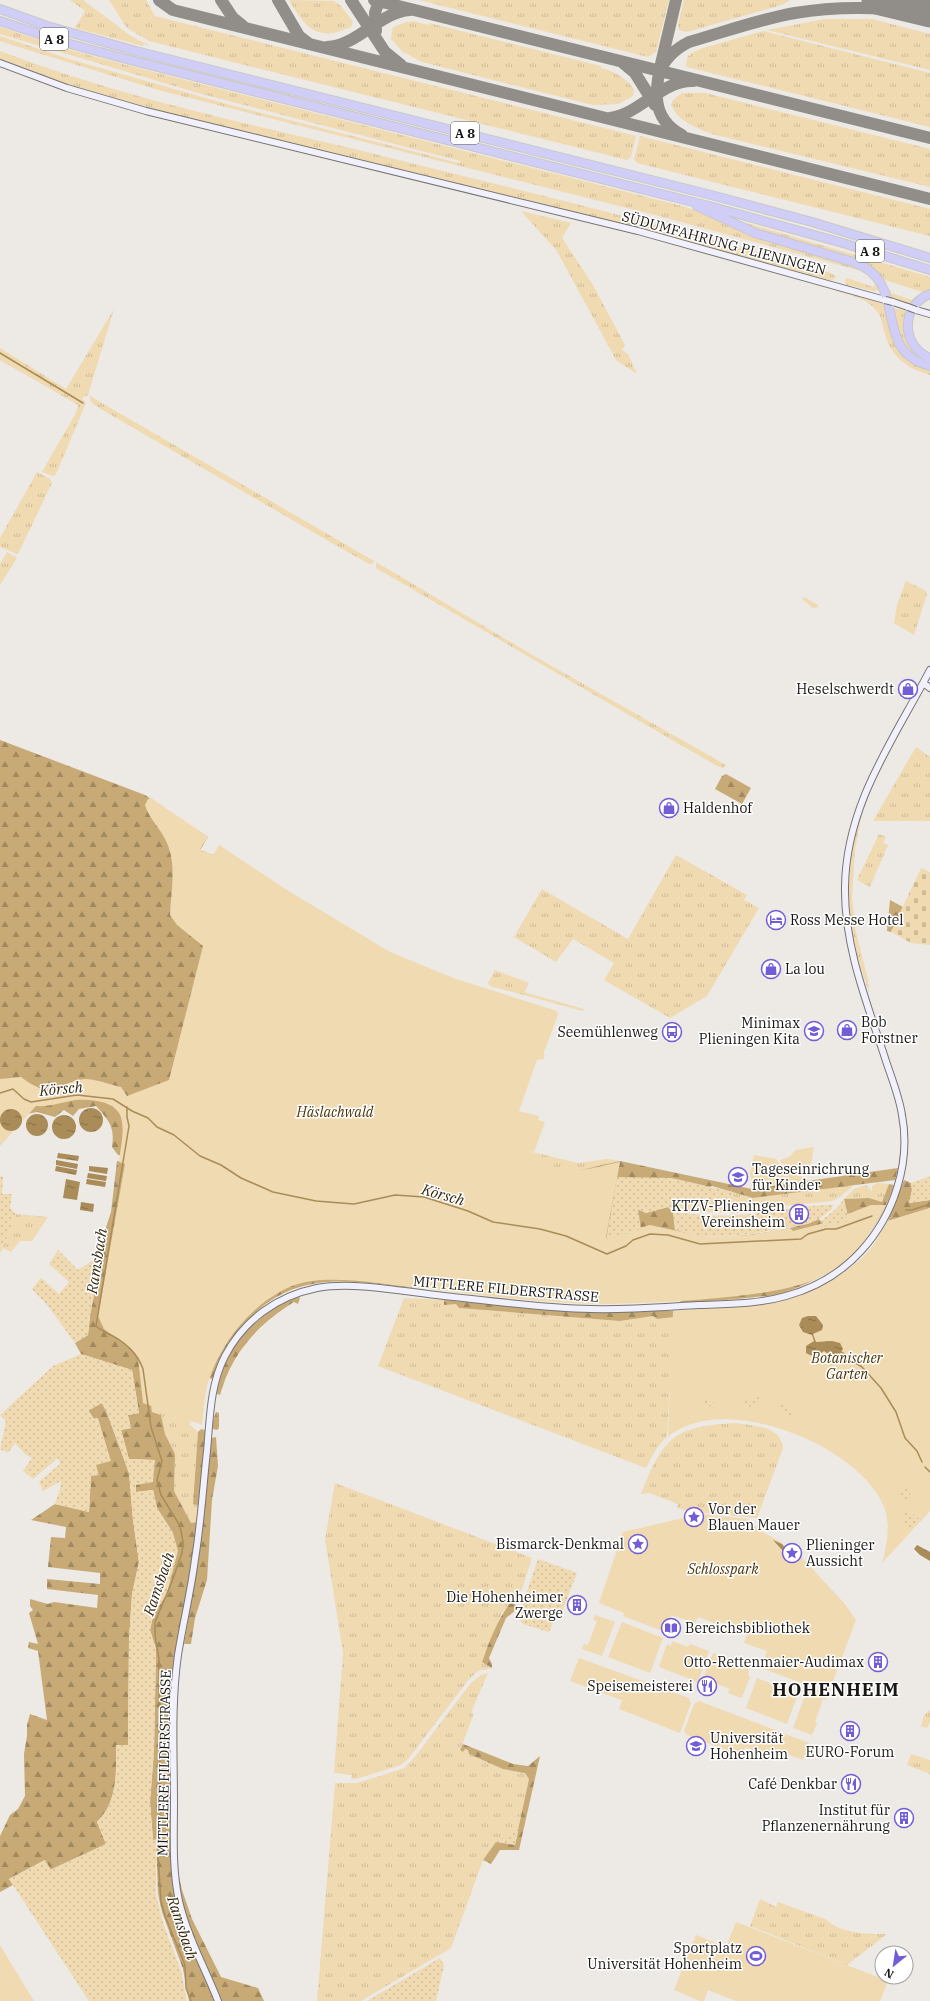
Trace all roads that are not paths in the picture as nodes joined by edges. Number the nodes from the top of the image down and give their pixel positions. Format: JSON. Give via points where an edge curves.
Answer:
{"nodes":[{"id":1,"x":0,"y":9,"type":"edge"},
{"id":2,"x":0,"y":21,"type":"edge"},
{"id":3,"x":0,"y":63,"type":"edge"},
{"id":4,"x":686,"y":200,"type":"junction"},
{"id":5,"x":930,"y":258,"type":"edge"},
{"id":6,"x":930,"y":270,"type":"edge"},
{"id":7,"x":930,"y":294,"type":"edge"},
{"id":8,"x":930,"y":314,"type":"edge"},
{"id":9,"x":930,"y":358,"type":"edge"},
{"id":10,"x":930,"y":366,"type":"edge"},
{"id":11,"x":930,"y":670,"type":"edge"},
{"id":12,"x":923,"y":683,"type":"junction"},
{"id":13,"x":930,"y":688,"type":"edge"},
{"id":14,"x":218,"y":2001,"type":"edge"}],
"edges":[{"from":1,"to":5,"type":"highway","number":"A 8","via":[[129,49],[718,197]]},
{"from":2,"to":4,"type":"highway","number":"A 8","via":[[63,42],[130,60]]},
{"from":3,"to":8,"type":"main road","name":"SÜDUMFAHRUNG PLIENINGEN","bridge":true,"via":[[127,106],[706,249]]},
{"from":4,"to":6,"type":"highway","number":"A 8"},
{"from":4,"to":10,"type":"highway","via":[[755,233],[867,268],[885,290],[898,343],[910,356]]},
{"from":7,"to":9,"type":"highway","via":[[921,298],[913,307],[907,327],[914,346]]},
{"from":11,"to":12,"type":"main road","name":"MITTLERE FILDERSTRASSE"},
{"from":12,"to":13,"type":"main road"},
{"from":12,"to":14,"type":"main road","name":"MITTLERE FILDERSTRASSE","via":[[862,800],[851,836],[846,870],[845,908],[850,940],[902,1114],[904,1144],[901,1173],[894,1197],[883,1221],[859,1253],[839,1271],[814,1286],[780,1298],[748,1302],[588,1309],[364,1288],[325,1287],[296,1293],[270,1306],[243,1330],[224,1359],[213,1390],[198,1544],[178,1655],[174,1713],[176,1883],[183,1916]]}]}
